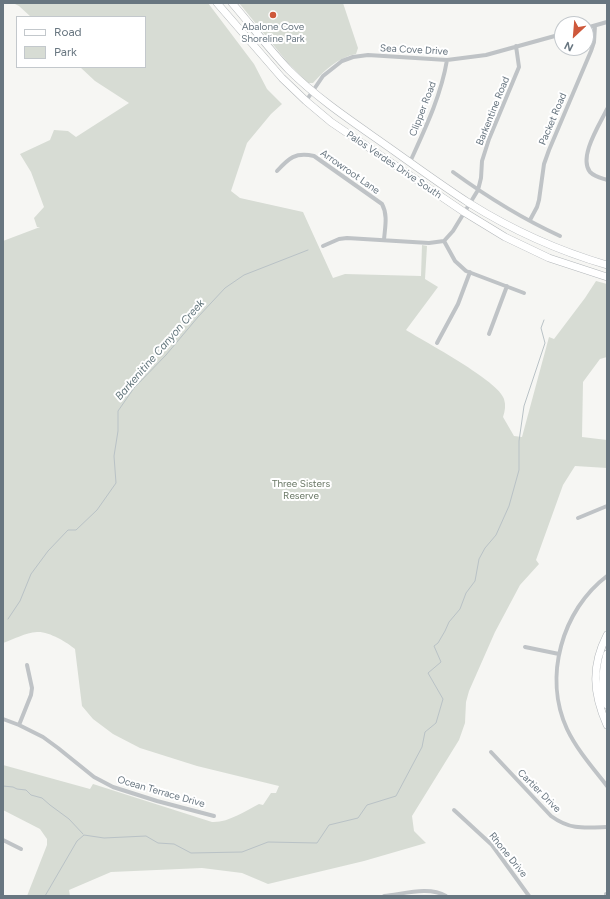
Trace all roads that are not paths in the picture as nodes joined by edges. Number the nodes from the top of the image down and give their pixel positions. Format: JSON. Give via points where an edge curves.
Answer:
{"nodes":[{"id":1,"x":217,"y":3,"type":"edge"},
{"id":2,"x":232,"y":3,"type":"edge"},
{"id":3,"x":607,"y":22,"type":"edge"},
{"id":4,"x":595,"y":26,"type":"joint"},
{"id":5,"x":554,"y":36,"type":"edge"},
{"id":6,"x":516,"y":46,"type":"junction"},
{"id":7,"x":447,"y":60,"type":"junction"},
{"id":8,"x":312,"y":91,"type":"junction"},
{"id":9,"x":306,"y":101,"type":"junction"},
{"id":10,"x":607,"y":109,"type":"edge"},
{"id":11,"x":410,"y":162,"type":"junction"},
{"id":12,"x":277,"y":171,"type":"dead end"},
{"id":13,"x":453,"y":172,"type":"dead end"},
{"id":14,"x":607,"y":180,"type":"edge"},
{"id":15,"x":478,"y":190,"type":"junction"},
{"id":16,"x":470,"y":203,"type":"junction"},
{"id":17,"x":464,"y":212,"type":"junction"},
{"id":18,"x":530,"y":220,"type":"junction"},
{"id":19,"x":560,"y":236,"type":"dead end"},
{"id":20,"x":384,"y":240,"type":"junction"},
{"id":21,"x":444,"y":241,"type":"junction"},
{"id":22,"x":323,"y":246,"type":"dead end"},
{"id":23,"x":607,"y":265,"type":"edge"},
{"id":24,"x":470,"y":272,"type":"junction"},
{"id":25,"x":607,"y":276,"type":"edge"},
{"id":26,"x":507,"y":286,"type":"junction"},
{"id":27,"x":524,"y":293,"type":"dead end"},
{"id":28,"x":489,"y":334,"type":"dead end"},
{"id":29,"x":437,"y":343,"type":"dead end"},
{"id":30,"x":607,"y":506,"type":"edge"},
{"id":31,"x":578,"y":518,"type":"dead end"},
{"id":32,"x":607,"y":576,"type":"edge"},
{"id":33,"x":607,"y":635,"type":"edge"},
{"id":34,"x":524,"y":647,"type":"dead end"},
{"id":35,"x":559,"y":654,"type":"junction"},
{"id":36,"x":607,"y":654,"type":"edge"},
{"id":37,"x":27,"y":665,"type":"dead end"},
{"id":38,"x":596,"y":689,"type":"junction"},
{"id":39,"x":607,"y":705,"type":"edge"},
{"id":40,"x":607,"y":713,"type":"edge"},
{"id":41,"x":3,"y":719,"type":"edge"},
{"id":42,"x":19,"y":725,"type":"junction"},
{"id":43,"x":607,"y":725,"type":"edge"},
{"id":44,"x":491,"y":752,"type":"dead end"},
{"id":45,"x":607,"y":786,"type":"edge"},
{"id":46,"x":454,"y":810,"type":"dead end"},
{"id":47,"x":214,"y":816,"type":"dead end"},
{"id":48,"x":607,"y":827,"type":"edge"},
{"id":49,"x":3,"y":840,"type":"edge"},
{"id":50,"x":21,"y":849,"type":"dead end"},
{"id":51,"x":396,"y":895,"type":"edge"},
{"id":52,"x":384,"y":896,"type":"edge"},
{"id":53,"x":446,"y":896,"type":"edge"},
{"id":54,"x":529,"y":896,"type":"edge"}],
"edges":[{"from":1,"to":9,"type":"main road","name":"Palos Verdes Drive South","via":[[282,78]]},
{"from":2,"to":8,"type":"main road","name":"Palos Verdes Drive South","via":[[289,69]]},
{"from":3,"to":4,"type":"street"},
{"from":4,"to":18,"type":"street","name":"Packet Road","via":[[591,51],[546,157],[539,200]]},
{"from":5,"to":6,"type":"street","name":"Sea Cove Drive"},
{"from":6,"to":7,"type":"street","name":"Sea Cove Drive","via":[[486,55]]},
{"from":6,"to":15,"type":"street","name":"Barkentine Road","via":[[519,67],[489,139],[482,161]]},
{"from":7,"to":8,"type":"street","name":"Sea Cove Drive","via":[[353,57],[333,67]]},
{"from":7,"to":11,"type":"street","name":"Clipper Road","via":[[437,97]]},
{"from":8,"to":9,"type":"street","name":"Sea Cove Drive"},
{"from":8,"to":11,"type":"main road","name":"Palos Verdes Drive South"},
{"from":9,"to":17,"type":"main road","name":"Palos Verdes Drive South","via":[[331,122]]},
{"from":10,"to":14,"type":"street","via":[[592,139],[586,160],[587,167],[593,175]]},
{"from":11,"to":16,"type":"main road","name":"Palos Verdes Drive South"},
{"from":12,"to":20,"type":"street","name":"Arrowroot Lane","via":[[287,159],[295,155],[314,156],[382,204],[386,218]]},
{"from":13,"to":15,"type":"street"},
{"from":15,"to":16,"type":"street","name":"Barkentine Road"},
{"from":15,"to":18,"type":"street"},
{"from":16,"to":17,"type":"street","name":"Barkentine Road"},
{"from":16,"to":23,"type":"main road","name":"Palos Verdes Drive South","via":[[533,237],[582,258]]},
{"from":17,"to":21,"type":"street","name":"Barkentine Road"},
{"from":17,"to":25,"type":"main road","name":"Palos Verdes Drive South","via":[[505,237],[549,258]]},
{"from":18,"to":19,"type":"street"},
{"from":20,"to":21,"type":"street","via":[[429,243]]},
{"from":20,"to":22,"type":"street","via":[[347,238]]},
{"from":21,"to":24,"type":"street","via":[[455,261]]},
{"from":24,"to":26,"type":"street"},
{"from":24,"to":29,"type":"street","via":[[458,304]]},
{"from":26,"to":27,"type":"street"},
{"from":26,"to":28,"type":"street"},
{"from":30,"to":31,"type":"street"},
{"from":32,"to":35,"type":"street","via":[[593,588],[575,614]]},
{"from":33,"to":38,"type":"main road","via":[[597,662]]},
{"from":34,"to":35,"type":"street"},
{"from":35,"to":45,"type":"street","via":[[557,686],[566,728],[580,752]]},
{"from":36,"to":39,"type":"main road","via":[[602,683]]},
{"from":37,"to":42,"type":"street","via":[[32,688]]},
{"from":38,"to":40,"type":"main road"},
{"from":38,"to":43,"type":"main road"},
{"from":41,"to":42,"type":"street","name":"Ocean Terrace Drive"},
{"from":42,"to":47,"type":"street","name":"Ocean Terrace Drive","via":[[43,737],[94,777],[113,787]]},
{"from":44,"to":48,"type":"street","name":"Cartier Drive","via":[[557,820],[576,828]]},
{"from":46,"to":54,"type":"street","name":"Rhone Drive","via":[[492,845]]},
{"from":49,"to":50,"type":"street"},
{"from":51,"to":52,"type":"street"},
{"from":51,"to":53,"type":"street","via":[[430,891]]}]}
